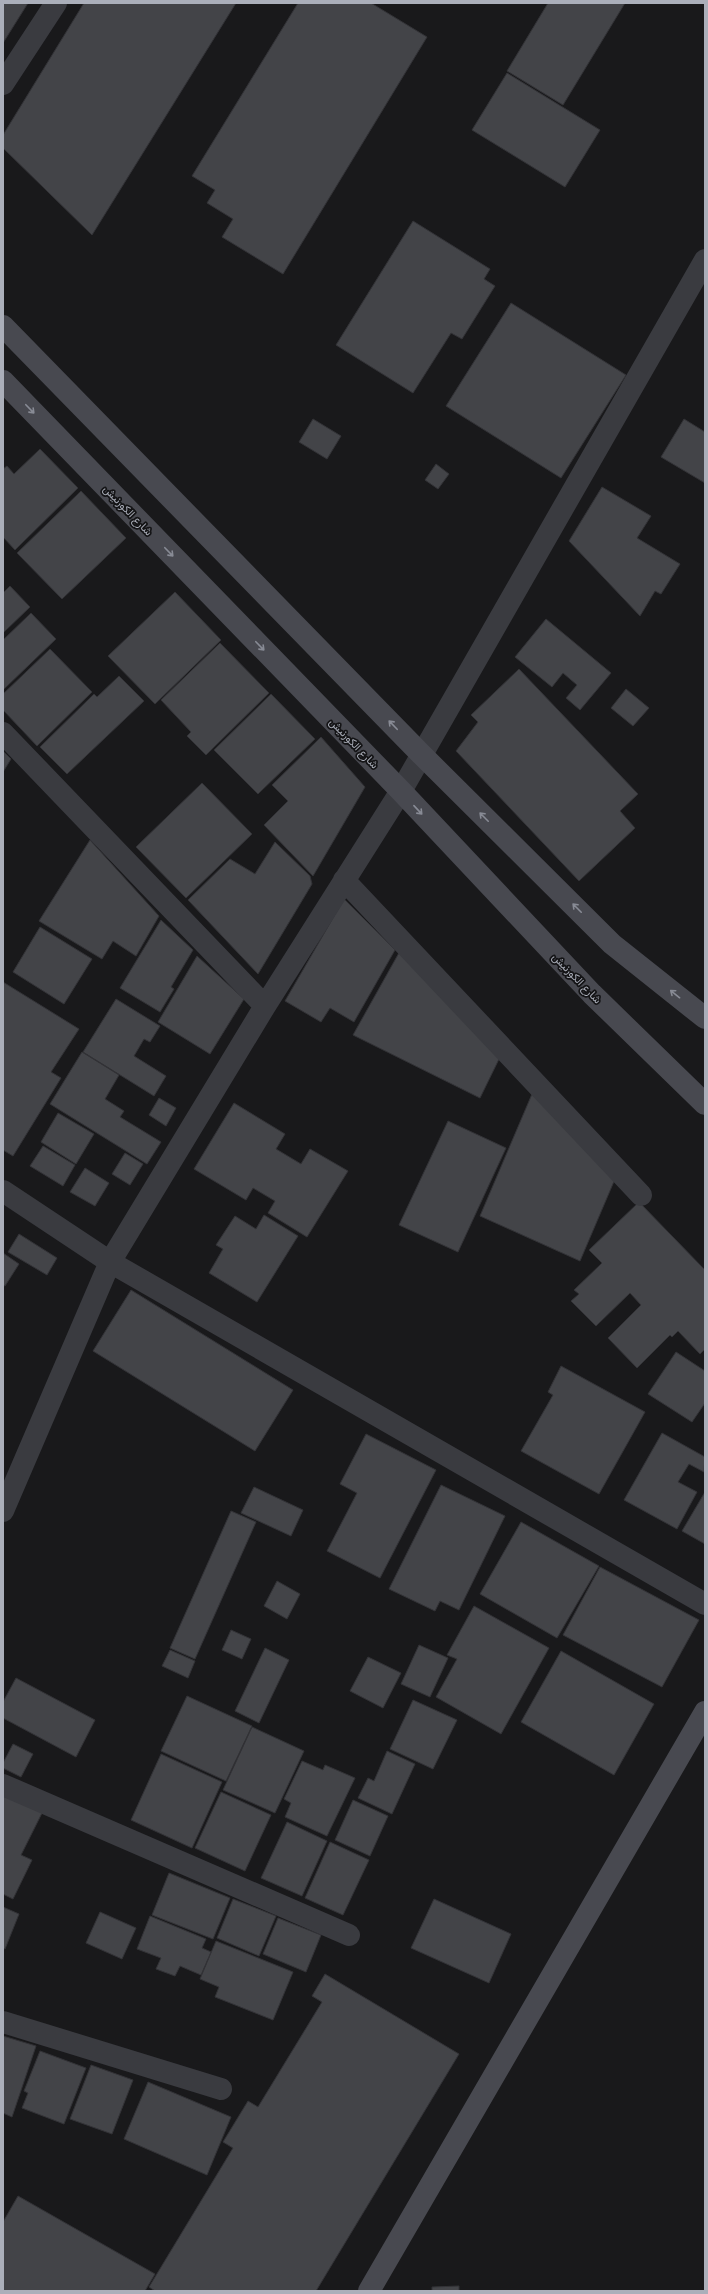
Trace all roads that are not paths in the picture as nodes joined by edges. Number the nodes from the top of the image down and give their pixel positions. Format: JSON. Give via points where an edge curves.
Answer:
{"nodes":[{"id":1,"x":56,"y":3,"type":"edge"},
{"id":2,"x":3,"y":84,"type":"edge"},
{"id":3,"x":705,"y":260,"type":"edge"},
{"id":4,"x":3,"y":326,"type":"edge"},
{"id":5,"x":3,"y":381,"type":"edge"},
{"id":6,"x":3,"y":733,"type":"edge"},
{"id":7,"x":421,"y":754,"type":"junction"},
{"id":8,"x":401,"y":791,"type":"junction"},
{"id":9,"x":344,"y":880,"type":"junction"},
{"id":10,"x":265,"y":1006,"type":"junction"},
{"id":11,"x":705,"y":1018,"type":"edge"},
{"id":12,"x":705,"y":1104,"type":"edge"},
{"id":13,"x":3,"y":1191,"type":"edge"},
{"id":14,"x":641,"y":1195,"type":"dead end"},
{"id":15,"x":110,"y":1262,"type":"junction"},
{"id":16,"x":3,"y":1511,"type":"edge"},
{"id":17,"x":705,"y":1604,"type":"edge"},
{"id":18,"x":705,"y":1712,"type":"edge"},
{"id":19,"x":3,"y":1785,"type":"edge"},
{"id":20,"x":349,"y":1935,"type":"dead end"},
{"id":21,"x":3,"y":2022,"type":"edge"},
{"id":22,"x":221,"y":2089,"type":"dead end"},
{"id":23,"x":369,"y":2291,"type":"edge"}],
"edges":[{"from":1,"to":2,"type":"street"},
{"from":3,"to":7,"type":"street"},
{"from":7,"to":4,"type":"main road","one_way":true},
{"from":5,"to":8,"type":"main road","name":"شارع الكورنيش","one_way":true},
{"from":6,"to":10,"type":"street"},
{"from":7,"to":8,"type":"street"},
{"from":11,"to":7,"type":"main road","one_way":true,"via":[[612,944]]},
{"from":8,"to":9,"type":"street"},
{"from":8,"to":12,"type":"main road","name":"شارع الكورنيش","one_way":true,"via":[[592,994]]},
{"from":9,"to":10,"type":"street"},
{"from":9,"to":14,"type":"street"},
{"from":10,"to":15,"type":"street"},
{"from":13,"to":15,"type":"street"},
{"from":15,"to":16,"type":"street"},
{"from":15,"to":17,"type":"street"},
{"from":18,"to":23,"type":"main road"},
{"from":19,"to":20,"type":"street"},
{"from":21,"to":22,"type":"street"}]}
